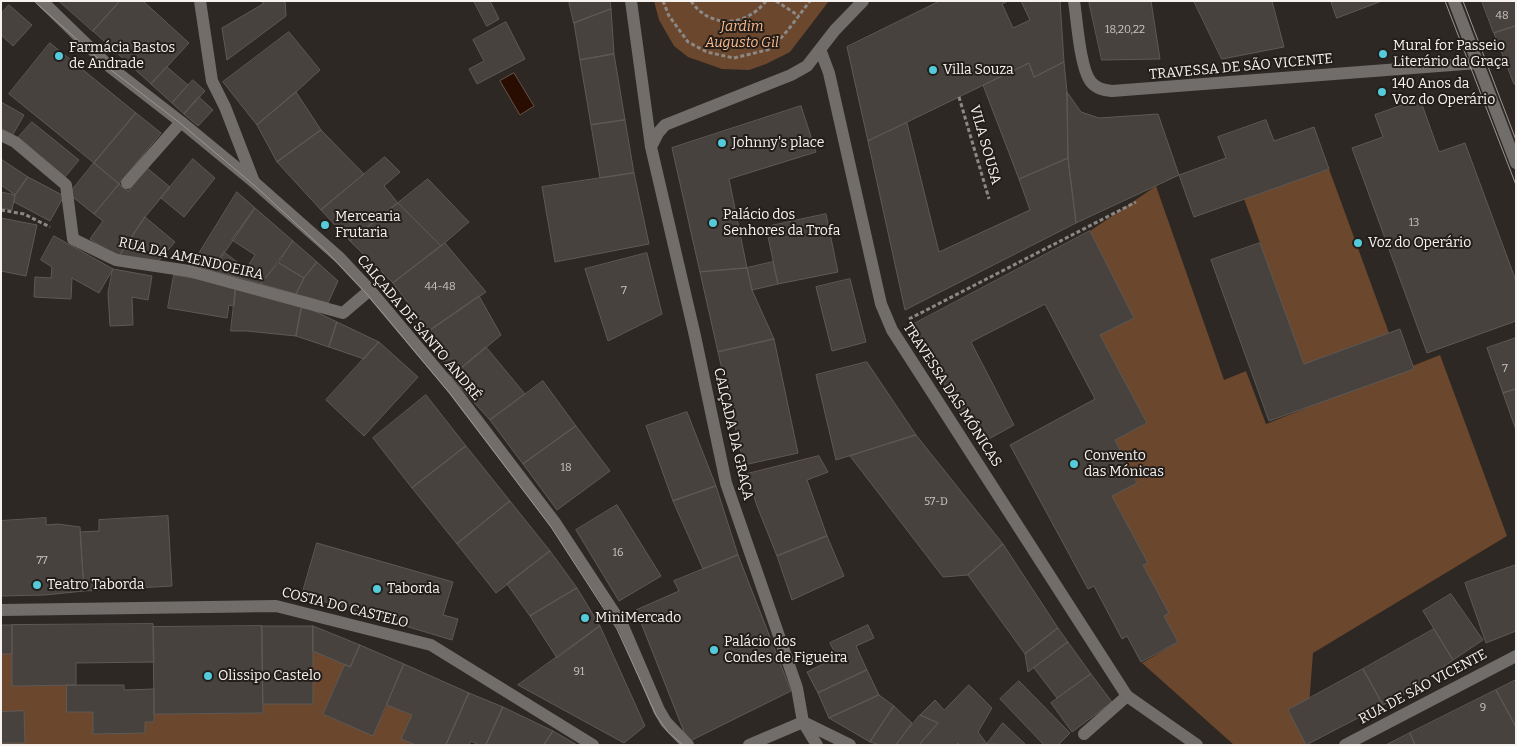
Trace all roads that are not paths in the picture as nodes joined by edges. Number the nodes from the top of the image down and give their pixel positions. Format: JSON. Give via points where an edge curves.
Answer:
{"nodes":[{"id":1,"x":42,"y":1,"type":"edge"},
{"id":2,"x":200,"y":1,"type":"edge"},
{"id":3,"x":631,"y":1,"type":"edge"},
{"id":4,"x":863,"y":1,"type":"edge"},
{"id":5,"x":1074,"y":1,"type":"edge"},
{"id":6,"x":1454,"y":1,"type":"edge"},
{"id":7,"x":820,"y":49,"type":"junction"},
{"id":8,"x":1478,"y":63,"type":"junction"},
{"id":9,"x":181,"y":122,"type":"junction"},
{"id":10,"x":1,"y":136,"type":"edge"},
{"id":11,"x":651,"y":147,"type":"junction"},
{"id":12,"x":1516,"y":162,"type":"edge"},
{"id":13,"x":254,"y":182,"type":"junction"},
{"id":14,"x":127,"y":183,"type":"dead end"},
{"id":15,"x":370,"y":290,"type":"junction"},
{"id":16,"x":1,"y":610,"type":"edge"},
{"id":17,"x":1516,"y":656,"type":"edge"},
{"id":18,"x":1127,"y":696,"type":"junction"},
{"id":19,"x":803,"y":722,"type":"junction"},
{"id":20,"x":1084,"y":734,"type":"dead end"},
{"id":21,"x":593,"y":745,"type":"edge"},
{"id":22,"x":688,"y":745,"type":"edge"},
{"id":23,"x":748,"y":745,"type":"edge"},
{"id":24,"x":817,"y":745,"type":"edge"},
{"id":25,"x":850,"y":745,"type":"edge"},
{"id":26,"x":1197,"y":745,"type":"edge"},
{"id":27,"x":1345,"y":745,"type":"edge"}],
"edges":[{"from":1,"to":9,"type":"street","name":"CALÇADA DE SANTO ANDRÉ","via":[[110,67]]},
{"from":2,"to":13,"type":"street","via":[[212,81]]},
{"from":3,"to":11,"type":"street","name":"CALÇADA DA GRAÇA"},
{"from":4,"to":7,"type":"street"},
{"from":5,"to":8,"type":"street","name":"TRAVESSA DE SÃO VICENTE","via":[[1087,76],[1103,90]]},
{"from":6,"to":8,"type":"street"},
{"from":7,"to":11,"type":"street","via":[[807,66],[791,75],[665,125]]},
{"from":7,"to":18,"type":"street","name":"TRAVESSA DAS MÓNICAS","via":[[829,73],[881,304],[892,330]]},
{"from":8,"to":12,"type":"street"},
{"from":9,"to":13,"type":"street","name":"CALÇADA DE SANTO ANDRÉ"},
{"from":9,"to":14,"type":"street"},
{"from":10,"to":15,"type":"street","name":"RUA DA AMENDOEIRA","via":[[15,142],[66,185],[73,239],[116,260],[189,271],[343,313]]},
{"from":11,"to":19,"type":"street","name":"CALÇADA DA GRAÇA","via":[[726,483],[797,688]]},
{"from":13,"to":15,"type":"street","name":"CALÇADA DE SANTO ANDRÉ","via":[[340,258]]},
{"from":15,"to":22,"type":"street","name":"CALÇADA DE SANTO ANDRÉ","via":[[454,390],[556,524],[622,626],[662,716]]},
{"from":16,"to":21,"type":"street","name":"COSTA DO CASTELO","via":[[276,606],[431,645]]},
{"from":17,"to":27,"type":"street","name":"RUA DE SÃO VICENTE"},
{"from":18,"to":20,"type":"street"},
{"from":18,"to":26,"type":"street","name":"TRAVESSA DAS MÓNICAS"},
{"from":19,"to":23,"type":"street"},
{"from":19,"to":24,"type":"street","name":"CALÇADA DA GRAÇA"},
{"from":19,"to":25,"type":"street"}]}
